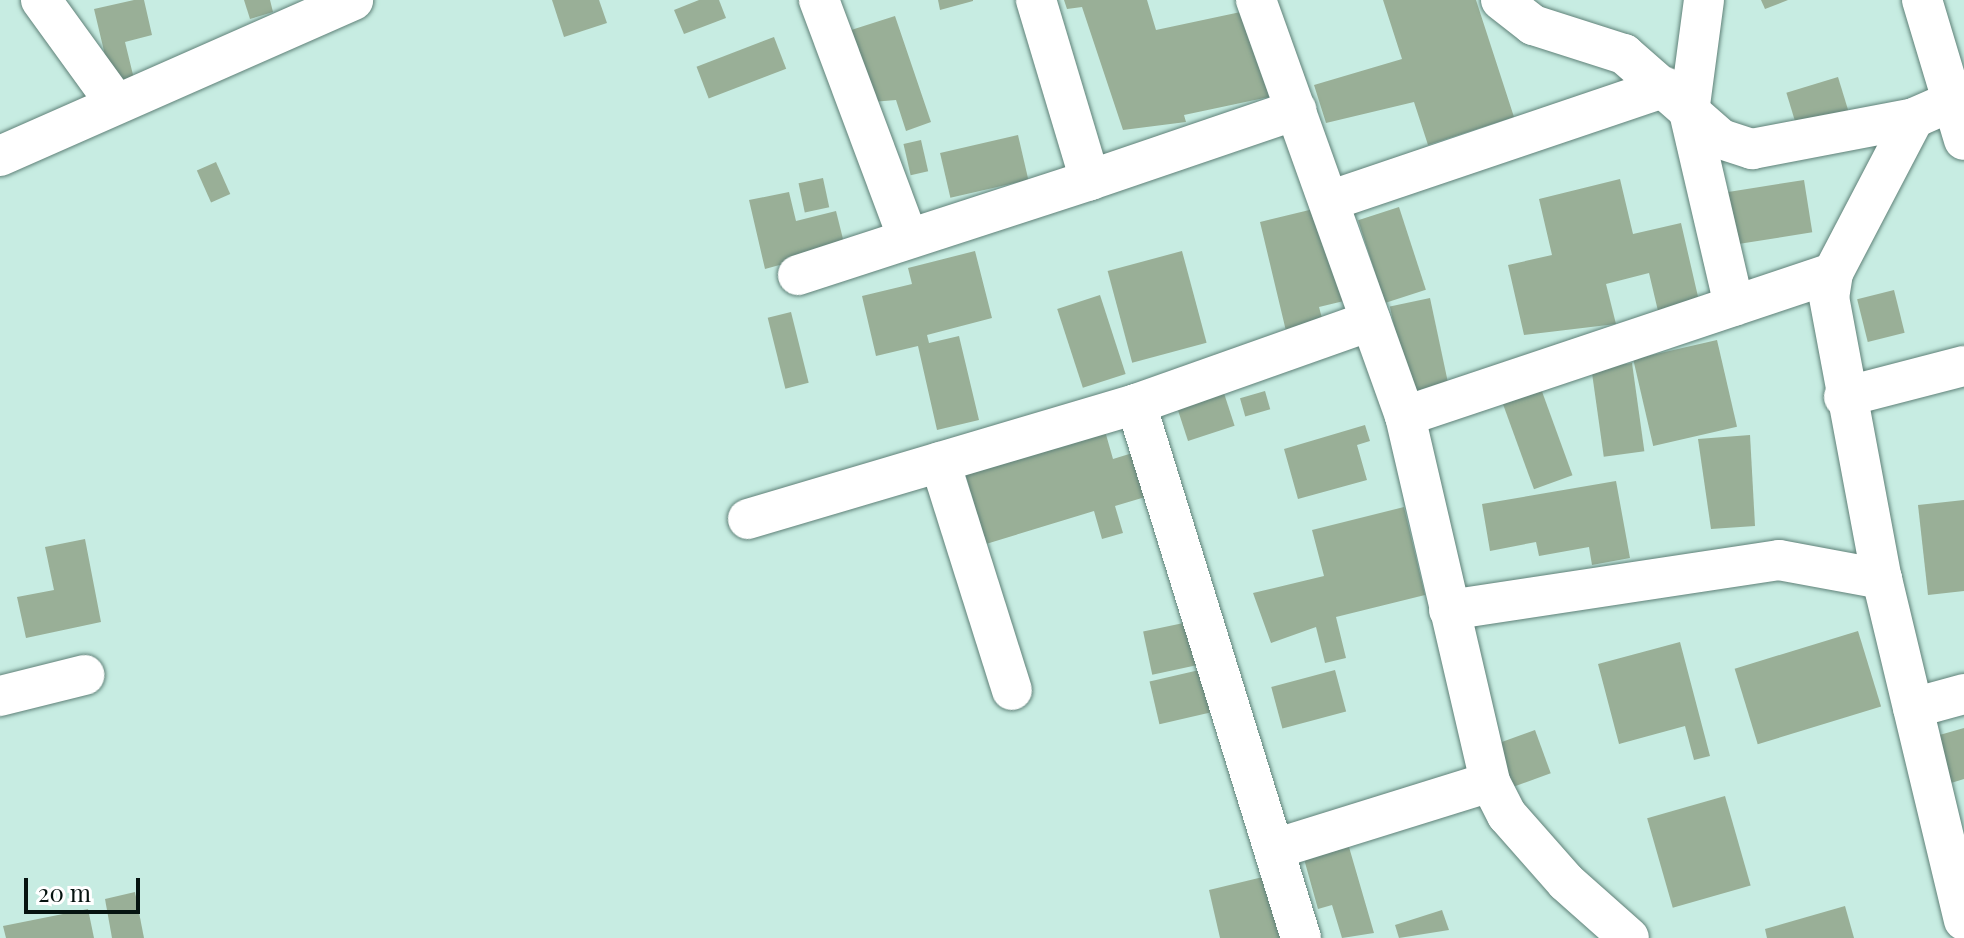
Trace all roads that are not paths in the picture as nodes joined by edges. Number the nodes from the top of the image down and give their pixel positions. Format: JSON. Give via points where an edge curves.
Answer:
{"nodes":[{"id":1,"x":41,"y":0,"type":"edge"},
{"id":2,"x":353,"y":0,"type":"edge"},
{"id":3,"x":819,"y":0,"type":"edge"},
{"id":4,"x":1036,"y":0,"type":"edge"},
{"id":5,"x":1256,"y":0,"type":"edge"},
{"id":6,"x":1501,"y":0,"type":"edge"},
{"id":7,"x":1704,"y":0,"type":"edge"},
{"id":8,"x":1922,"y":0,"type":"edge"},
{"id":9,"x":1960,"y":97,"type":"edge"},
{"id":10,"x":1677,"y":99,"type":"junction"},
{"id":11,"x":114,"y":101,"type":"junction"},
{"id":12,"x":1296,"y":110,"type":"junction"},
{"id":13,"x":1914,"y":118,"type":"junction"},
{"id":14,"x":1964,"y":140,"type":"edge"},
{"id":15,"x":0,"y":156,"type":"edge"},
{"id":16,"x":1090,"y":180,"type":"junction"},
{"id":17,"x":1329,"y":201,"type":"junction"},
{"id":18,"x":908,"y":238,"type":"junction"},
{"id":19,"x":1833,"y":273,"type":"junction"},
{"id":20,"x":798,"y":275,"type":"dead end"},
{"id":21,"x":1734,"y":306,"type":"junction"},
{"id":22,"x":1371,"y":321,"type":"junction"},
{"id":23,"x":1964,"y":366,"type":"edge"},
{"id":24,"x":1844,"y":397,"type":"junction"},
{"id":25,"x":1136,"y":404,"type":"junction"},
{"id":26,"x":1405,"y":416,"type":"junction"},
{"id":27,"x":940,"y":462,"type":"junction"},
{"id":28,"x":748,"y":519,"type":"dead end"},
{"id":29,"x":1882,"y":579,"type":"junction"},
{"id":30,"x":1449,"y":610,"type":"junction"},
{"id":31,"x":84,"y":675,"type":"dead end"},
{"id":32,"x":1012,"y":690,"type":"dead end"},
{"id":33,"x":1964,"y":694,"type":"edge"},
{"id":34,"x":0,"y":696,"type":"edge"},
{"id":35,"x":1913,"y":708,"type":"junction"},
{"id":36,"x":1490,"y":782,"type":"junction"},
{"id":37,"x":1275,"y":849,"type":"junction"},
{"id":38,"x":1964,"y":920,"type":"edge"},
{"id":39,"x":1301,"y":938,"type":"edge"},
{"id":40,"x":1629,"y":938,"type":"edge"}],
"edges":[{"from":1,"to":11,"type":"street"},
{"from":2,"to":11,"type":"street"},
{"from":3,"to":18,"type":"street"},
{"from":4,"to":16,"type":"street"},
{"from":5,"to":12,"type":"street"},
{"from":6,"to":10,"type":"street","via":[[1533,25],[1624,54]]},
{"from":7,"to":10,"type":"street"},
{"from":8,"to":9,"type":"street"},
{"from":9,"to":13,"type":"street"},
{"from":9,"to":14,"type":"street"},
{"from":10,"to":13,"type":"street","via":[[1721,139],[1752,149]]},
{"from":10,"to":17,"type":"street"},
{"from":10,"to":21,"type":"street"},
{"from":11,"to":15,"type":"street"},
{"from":12,"to":16,"type":"street"},
{"from":12,"to":17,"type":"street"},
{"from":13,"to":19,"type":"street"},
{"from":16,"to":18,"type":"street"},
{"from":17,"to":22,"type":"street"},
{"from":18,"to":20,"type":"street"},
{"from":19,"to":21,"type":"street"},
{"from":19,"to":24,"type":"street","via":[[1829,297]]},
{"from":21,"to":26,"type":"street"},
{"from":22,"to":25,"type":"street"},
{"from":22,"to":26,"type":"street"},
{"from":23,"to":24,"type":"street"},
{"from":24,"to":29,"type":"street"},
{"from":25,"to":27,"type":"street"},
{"from":25,"to":37,"type":"street"},
{"from":26,"to":30,"type":"street"},
{"from":27,"to":28,"type":"street"},
{"from":27,"to":32,"type":"street"},
{"from":29,"to":30,"type":"street","via":[[1779,560]]},
{"from":29,"to":35,"type":"street"},
{"from":30,"to":36,"type":"street"},
{"from":31,"to":34,"type":"street"},
{"from":33,"to":35,"type":"street"},
{"from":35,"to":38,"type":"street"},
{"from":36,"to":37,"type":"street"},
{"from":36,"to":40,"type":"street","via":[[1507,815],[1546,860]]},
{"from":37,"to":39,"type":"street"}]}
